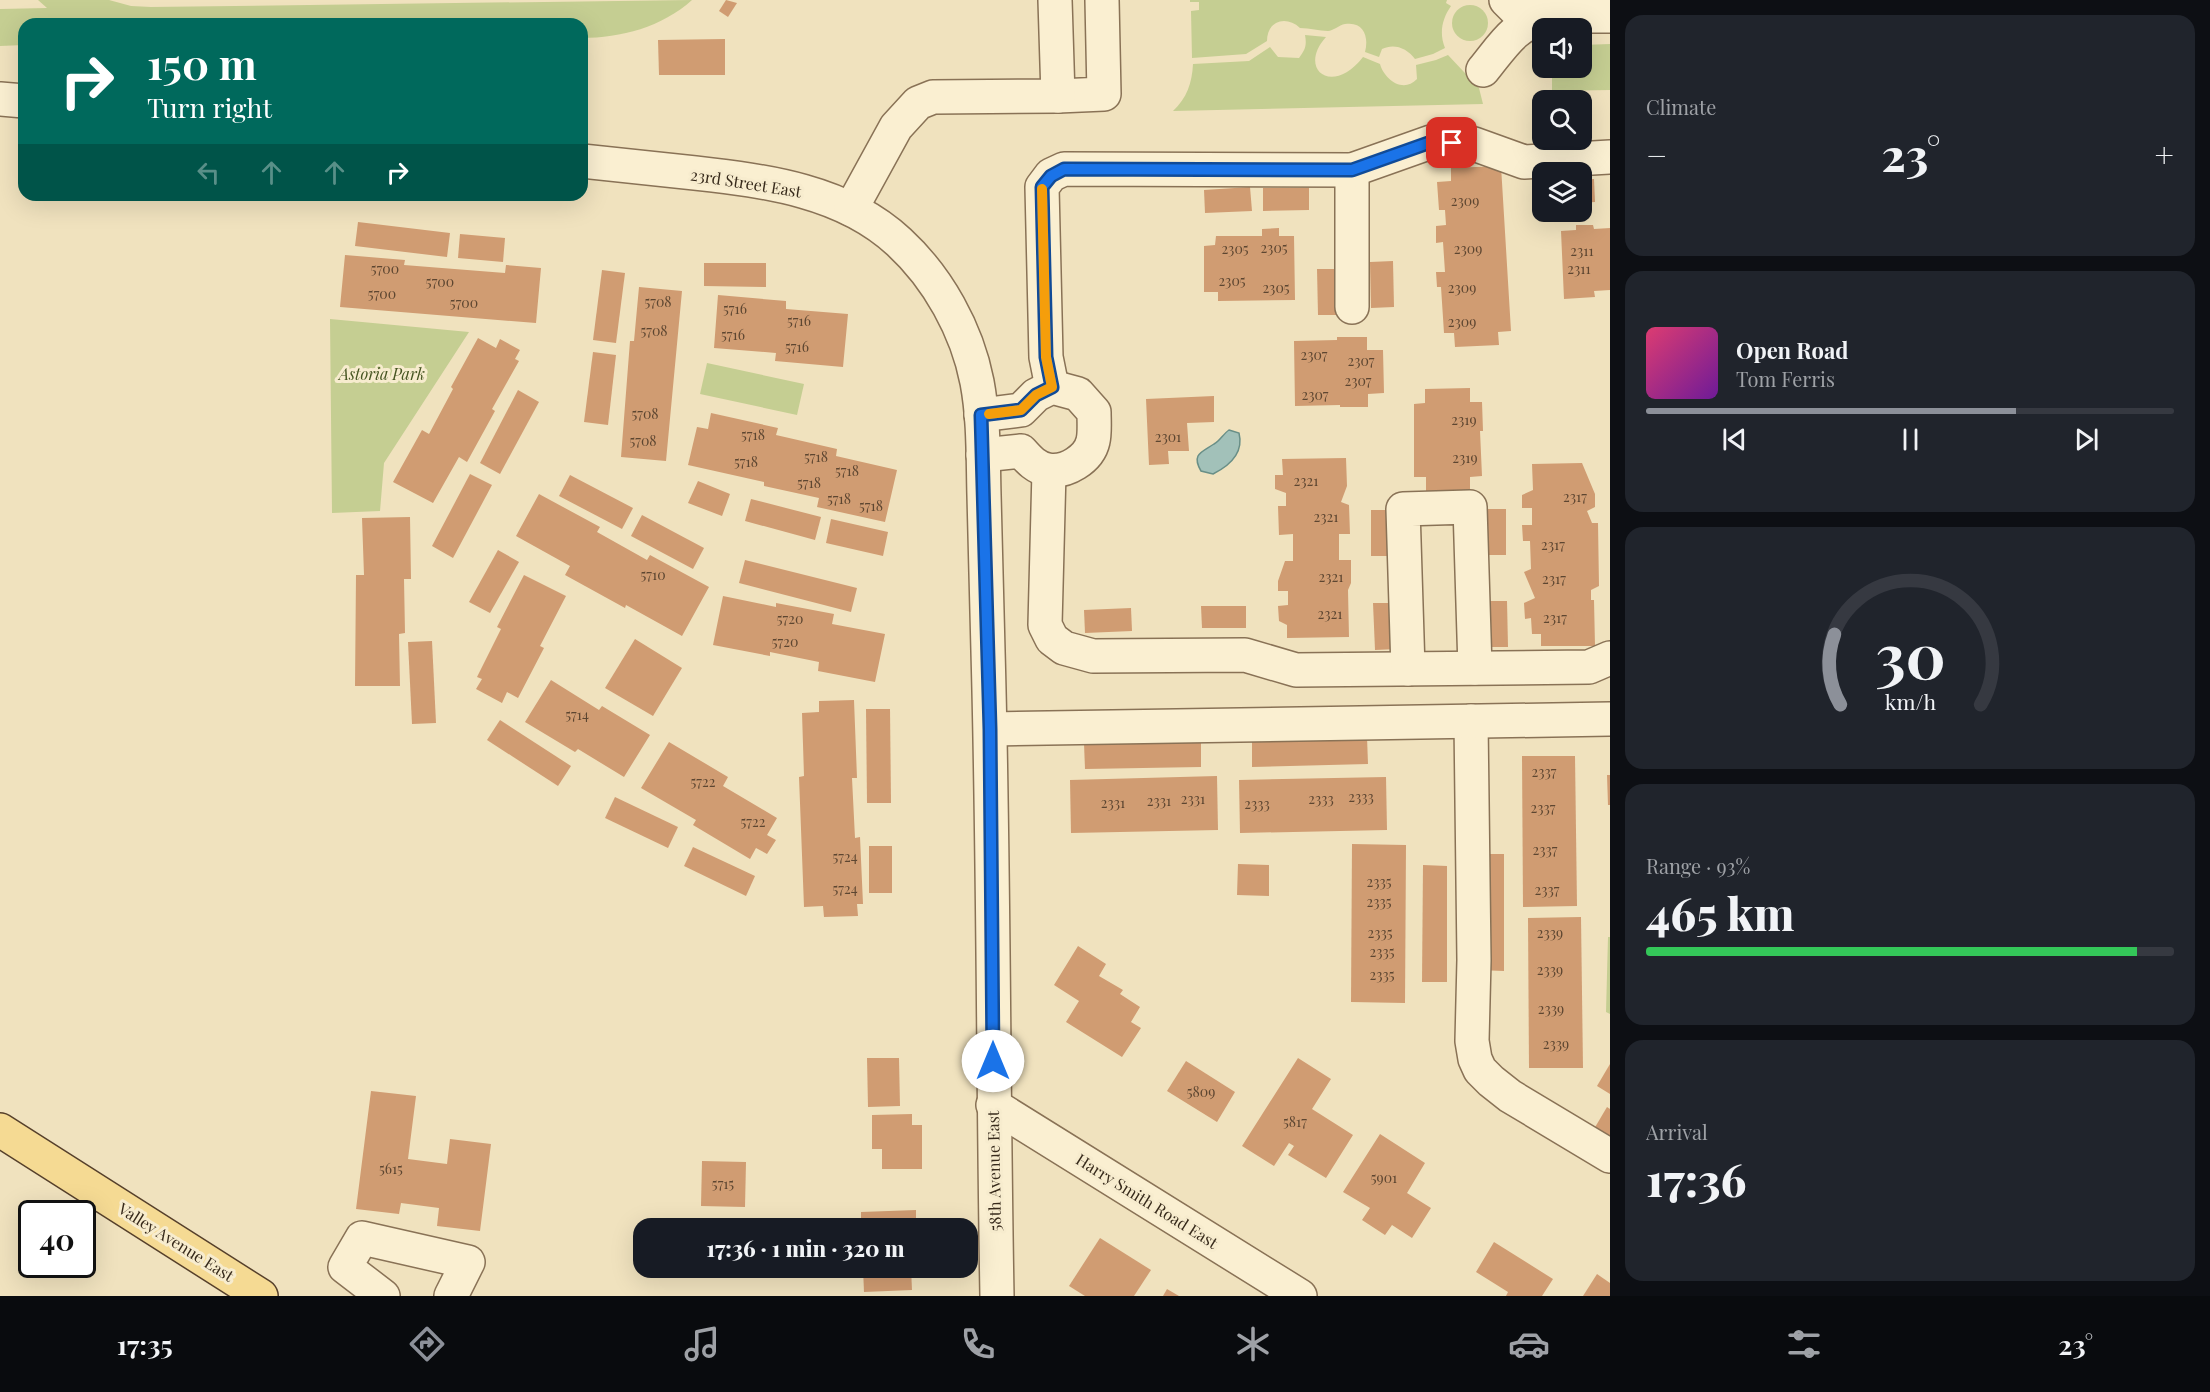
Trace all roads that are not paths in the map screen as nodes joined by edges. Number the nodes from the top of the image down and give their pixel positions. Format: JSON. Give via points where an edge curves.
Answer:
{"nodes":[{"id":1,"x":1055,"y":0,"type":"edge"},
{"id":2,"x":1102,"y":0,"type":"edge"},
{"id":3,"x":1506,"y":0,"type":"edge"},
{"id":4,"x":1610,"y":16,"type":"edge"},
{"id":5,"x":1547,"y":17,"type":"junction"},
{"id":6,"x":1483,"y":70,"type":"dead end"},
{"id":7,"x":1058,"y":96,"type":"junction"},
{"id":8,"x":0,"y":99,"type":"edge"},
{"id":9,"x":18,"y":100,"type":"edge"},
{"id":10,"x":1595,"y":157,"type":"edge"},
{"id":11,"x":588,"y":162,"type":"edge"},
{"id":12,"x":1352,"y":170,"type":"junction"},
{"id":13,"x":851,"y":209,"type":"junction"},
{"id":14,"x":898,"y":241,"type":"joint"},
{"id":15,"x":1352,"y":307,"type":"dead end"},
{"id":16,"x":1052,"y":387,"type":"junction"},
{"id":17,"x":981,"y":415,"type":"junction"},
{"id":18,"x":982,"y":455,"type":"junction"},
{"id":19,"x":1049,"y":471,"type":"junction"},
{"id":20,"x":1610,"y":658,"type":"edge"},
{"id":21,"x":1475,"y":668,"type":"junction"},
{"id":22,"x":1408,"y":669,"type":"junction"},
{"id":23,"x":1610,"y":719,"type":"edge"},
{"id":24,"x":1471,"y":721,"type":"junction"},
{"id":25,"x":990,"y":729,"type":"junction"},
{"id":26,"x":993,"y":1105,"type":"junction"},
{"id":27,"x":0,"y":1130,"type":"edge"},
{"id":28,"x":1610,"y":1156,"type":"edge"},
{"id":29,"x":261,"y":1296,"type":"edge"},
{"id":30,"x":383,"y":1296,"type":"edge"},
{"id":31,"x":451,"y":1296,"type":"edge"},
{"id":32,"x":997,"y":1296,"type":"edge"},
{"id":33,"x":1300,"y":1296,"type":"edge"}],
"edges":[{"from":1,"to":7,"type":"street"},
{"from":2,"to":7,"type":"street","via":[[1104,94]]},
{"from":3,"to":5,"type":"street","via":[[1516,10]]},
{"from":4,"to":5,"type":"street"},
{"from":5,"to":6,"type":"street","via":[[1517,29]]},
{"from":7,"to":13,"type":"street","via":[[933,97],[918,103],[896,127]]},
{"from":8,"to":9,"type":"street"},
{"from":10,"to":12,"type":"street","via":[[1524,162],[1474,144],[1431,142]]},
{"from":11,"to":13,"type":"street","name":"23rd Street East","via":[[780,185],[819,195]]},
{"from":12,"to":15,"type":"street"},
{"from":12,"to":16,"type":"street","via":[[1064,169],[1051,176],[1042,187],[1046,357]]},
{"from":13,"to":14,"type":"street","name":"23rd Street East"},
{"from":14,"to":17,"type":"street","name":"58th Avenue East","via":[[918,260],[954,317],[968,349]]},
{"from":16,"to":17,"type":"street","via":[[1036,395],[1021,410]]},
{"from":16,"to":19,"type":"street","via":[[1078,394],[1094,412],[1093,442],[1083,459]]},
{"from":17,"to":18,"type":"street","name":"58th Avenue East"},
{"from":18,"to":19,"type":"street","via":[[1021,451],[1032,464]]},
{"from":18,"to":25,"type":"street","name":"58th Avenue East"},
{"from":19,"to":22,"type":"street","via":[[1045,625],[1052,639],[1064,648],[1094,656],[1245,655],[1296,670]]},
{"from":20,"to":21,"type":"street","via":[[1589,667]]},
{"from":21,"to":22,"type":"street"},
{"from":21,"to":22,"type":"street","via":[[1470,507],[1403,509]]},
{"from":23,"to":24,"type":"street"},
{"from":24,"to":25,"type":"street"},
{"from":24,"to":28,"type":"street","via":[[1475,1059],[1480,1070],[1510,1096]]},
{"from":25,"to":26,"type":"street","name":"58th Avenue East"},
{"from":26,"to":32,"type":"street","name":"58th Avenue East"},
{"from":26,"to":33,"type":"street","name":"Harry Smith Road East"},
{"from":27,"to":29,"type":"main road","name":"Valley Avenue East"},
{"from":30,"to":31,"type":"street","via":[[345,1267],[362,1238],[468,1262]]}]}
